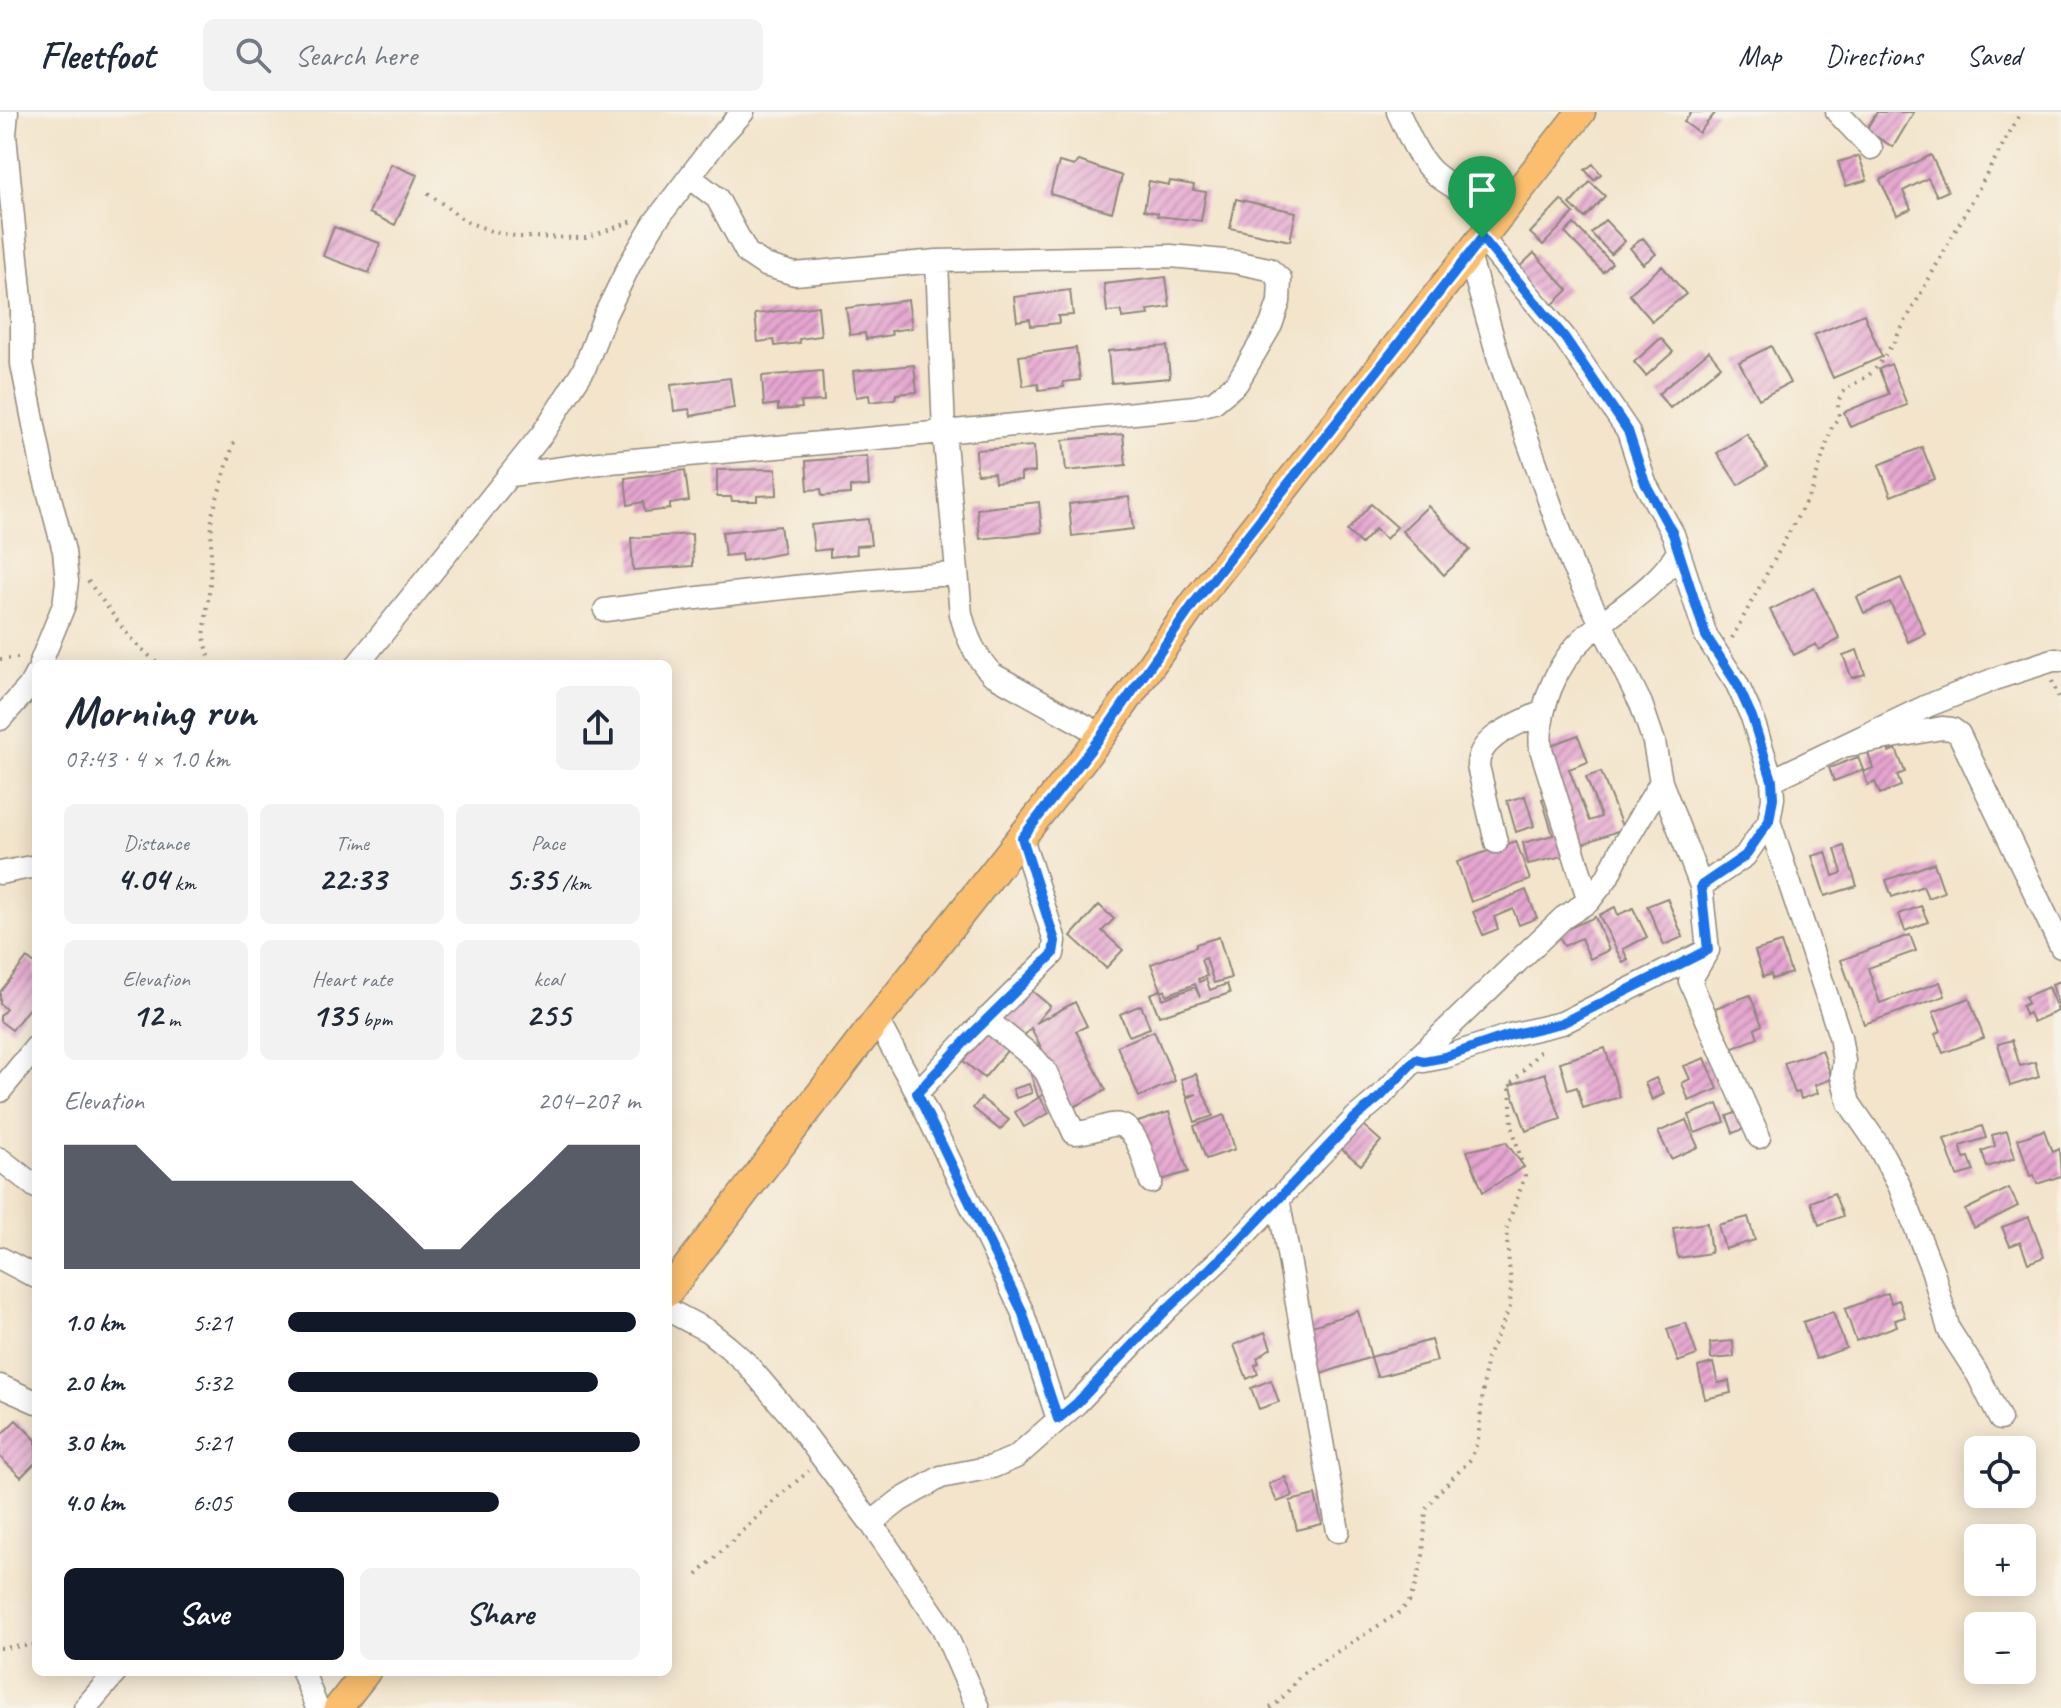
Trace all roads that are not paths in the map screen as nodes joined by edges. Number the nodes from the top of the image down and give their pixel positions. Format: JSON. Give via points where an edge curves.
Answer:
{"nodes":[{"id":1,"x":7,"y":112,"type":"edge"},
{"id":2,"x":743,"y":112,"type":"edge"},
{"id":3,"x":1398,"y":112,"type":"edge"},
{"id":4,"x":1581,"y":112,"type":"edge"},
{"id":5,"x":1837,"y":112,"type":"edge"},
{"id":6,"x":1871,"y":148,"type":"dead end"},
{"id":7,"x":691,"y":178,"type":"junction"},
{"id":8,"x":1501,"y":211,"type":"junction"},
{"id":9,"x":1475,"y":246,"type":"junction"},
{"id":10,"x":937,"y":261,"type":"junction"},
{"id":11,"x":944,"y":432,"type":"junction"},
{"id":12,"x":511,"y":475,"type":"junction"},
{"id":13,"x":1678,"y":552,"type":"junction"},
{"id":14,"x":956,"y":574,"type":"junction"},
{"id":15,"x":605,"y":610,"type":"dead end"},
{"id":16,"x":1600,"y":626,"type":"junction"},
{"id":17,"x":42,"y":660,"type":"edge"},
{"id":18,"x":361,"y":660,"type":"edge"},
{"id":19,"x":2053,"y":662,"type":"edge"},
{"id":20,"x":32,"y":681,"type":"edge"},
{"id":21,"x":1542,"y":712,"type":"junction"},
{"id":22,"x":0,"y":719,"type":"edge"},
{"id":23,"x":1102,"y":735,"type":"junction"},
{"id":24,"x":1843,"y":746,"type":"junction"},
{"id":25,"x":1772,"y":780,"type":"junction"},
{"id":26,"x":1661,"y":782,"type":"junction"},
{"id":27,"x":1769,"y":821,"type":"junction"},
{"id":28,"x":1022,"y":838,"type":"junction"},
{"id":29,"x":1496,"y":842,"type":"dead end"},
{"id":30,"x":32,"y":867,"type":"edge"},
{"id":31,"x":0,"y":873,"type":"edge"},
{"id":32,"x":1701,"y":886,"type":"junction"},
{"id":33,"x":1589,"y":901,"type":"junction"},
{"id":34,"x":2061,"y":947,"type":"edge"},
{"id":35,"x":1708,"y":950,"type":"junction"},
{"id":36,"x":986,"y":1019,"type":"junction"},
{"id":37,"x":877,"y":1020,"type":"junction"},
{"id":38,"x":32,"y":1052,"type":"edge"},
{"id":39,"x":1416,"y":1059,"type":"junction"},
{"id":40,"x":0,"y":1091,"type":"edge"},
{"id":41,"x":917,"y":1093,"type":"junction"},
{"id":42,"x":1759,"y":1137,"type":"dead end"},
{"id":43,"x":0,"y":1159,"type":"edge"},
{"id":44,"x":1151,"y":1182,"type":"dead end"},
{"id":45,"x":32,"y":1184,"type":"edge"},
{"id":46,"x":1278,"y":1198,"type":"junction"},
{"id":47,"x":0,"y":1258,"type":"edge"},
{"id":48,"x":32,"y":1275,"type":"edge"},
{"id":49,"x":672,"y":1287,"type":"edge"},
{"id":50,"x":672,"y":1312,"type":"edge"},
{"id":51,"x":0,"y":1386,"type":"edge"},
{"id":52,"x":32,"y":1400,"type":"edge"},
{"id":53,"x":1058,"y":1419,"type":"junction"},
{"id":54,"x":2000,"y":1419,"type":"dead end"},
{"id":55,"x":871,"y":1523,"type":"junction"},
{"id":56,"x":1338,"y":1531,"type":"dead end"},
{"id":57,"x":113,"y":1676,"type":"edge"},
{"id":58,"x":305,"y":1676,"type":"edge"},
{"id":59,"x":363,"y":1676,"type":"edge"},
{"id":60,"x":85,"y":1708,"type":"edge"},
{"id":61,"x":317,"y":1708,"type":"edge"},
{"id":62,"x":338,"y":1708,"type":"edge"},
{"id":63,"x":978,"y":1708,"type":"edge"}],
"edges":[{"from":1,"to":17,"type":"street","via":[[22,364],[64,551],[67,594]]},
{"from":2,"to":7,"type":"street"},
{"from":3,"to":8,"type":"street","via":[[1432,171]]},
{"from":4,"to":8,"type":"main road"},
{"from":5,"to":6,"type":"street"},
{"from":7,"to":10,"type":"street","via":[[717,198],[747,253],[765,265],[795,274]]},
{"from":7,"to":12,"type":"street","via":[[655,222],[605,315],[584,369]]},
{"from":8,"to":9,"type":"main road"},
{"from":9,"to":13,"type":"street","via":[[1565,338],[1617,411]]},
{"from":9,"to":16,"type":"street","via":[[1499,359],[1572,565]]},
{"from":9,"to":23,"type":"main road","via":[[1195,602]]},
{"from":10,"to":11,"type":"street"},
{"from":10,"to":11,"type":"street","via":[[1171,256],[1269,269],[1281,287],[1271,325],[1237,383],[1214,402]]},
{"from":11,"to":12,"type":"street"},
{"from":11,"to":14,"type":"street"},
{"from":12,"to":18,"type":"street"},
{"from":13,"to":16,"type":"street","via":[[1668,569]]},
{"from":13,"to":25,"type":"street","via":[[1702,626],[1737,684]]},
{"from":14,"to":15,"type":"street","via":[[747,591]]},
{"from":14,"to":23,"type":"street","via":[[961,614],[978,659],[992,674]]},
{"from":16,"to":21,"type":"street","via":[[1569,657]]},
{"from":16,"to":26,"type":"street","via":[[1641,704]]},
{"from":19,"to":24,"type":"street","via":[[1927,706]]},
{"from":20,"to":22,"type":"street"},
{"from":21,"to":29,"type":"street","via":[[1491,740],[1478,757]]},
{"from":21,"to":33,"type":"street","via":[[1541,749]]},
{"from":23,"to":28,"type":"main road"},
{"from":24,"to":25,"type":"street"},
{"from":24,"to":34,"type":"street","via":[[1942,728],[1959,734]]},
{"from":25,"to":27,"type":"street"},
{"from":26,"to":32,"type":"street"},
{"from":26,"to":33,"type":"street"},
{"from":27,"to":32,"type":"street","via":[[1745,856]]},
{"from":27,"to":54,"type":"street","via":[[1840,1036],[1849,1103],[1899,1185],[1949,1330]]},
{"from":28,"to":36,"type":"street","via":[[1055,941],[1053,954]]},
{"from":28,"to":37,"type":"main road"},
{"from":30,"to":31,"type":"street"},
{"from":32,"to":35,"type":"street"},
{"from":33,"to":39,"type":"street","via":[[1563,918]]},
{"from":35,"to":39,"type":"street","via":[[1562,1023],[1445,1057]]},
{"from":35,"to":42,"type":"street","via":[[1690,981]]},
{"from":36,"to":41,"type":"street"},
{"from":36,"to":44,"type":"street","via":[[1046,1072],[1074,1133],[1125,1125]]},
{"from":37,"to":41,"type":"street"},
{"from":37,"to":49,"type":"main road"},
{"from":38,"to":40,"type":"street"},
{"from":39,"to":46,"type":"street"},
{"from":41,"to":53,"type":"street","via":[[1022,1311]]},
{"from":43,"to":45,"type":"street"},
{"from":46,"to":53,"type":"street"},
{"from":46,"to":56,"type":"street"},
{"from":47,"to":48,"type":"street"},
{"from":50,"to":55,"type":"street","via":[[708,1331],[746,1363]]},
{"from":51,"to":52,"type":"street"},
{"from":53,"to":55,"type":"street","via":[[1010,1461],[941,1477]]},
{"from":55,"to":63,"type":"street","via":[[943,1628]]},
{"from":57,"to":60,"type":"street"},
{"from":58,"to":61,"type":"street"},
{"from":59,"to":62,"type":"main road"}]}
